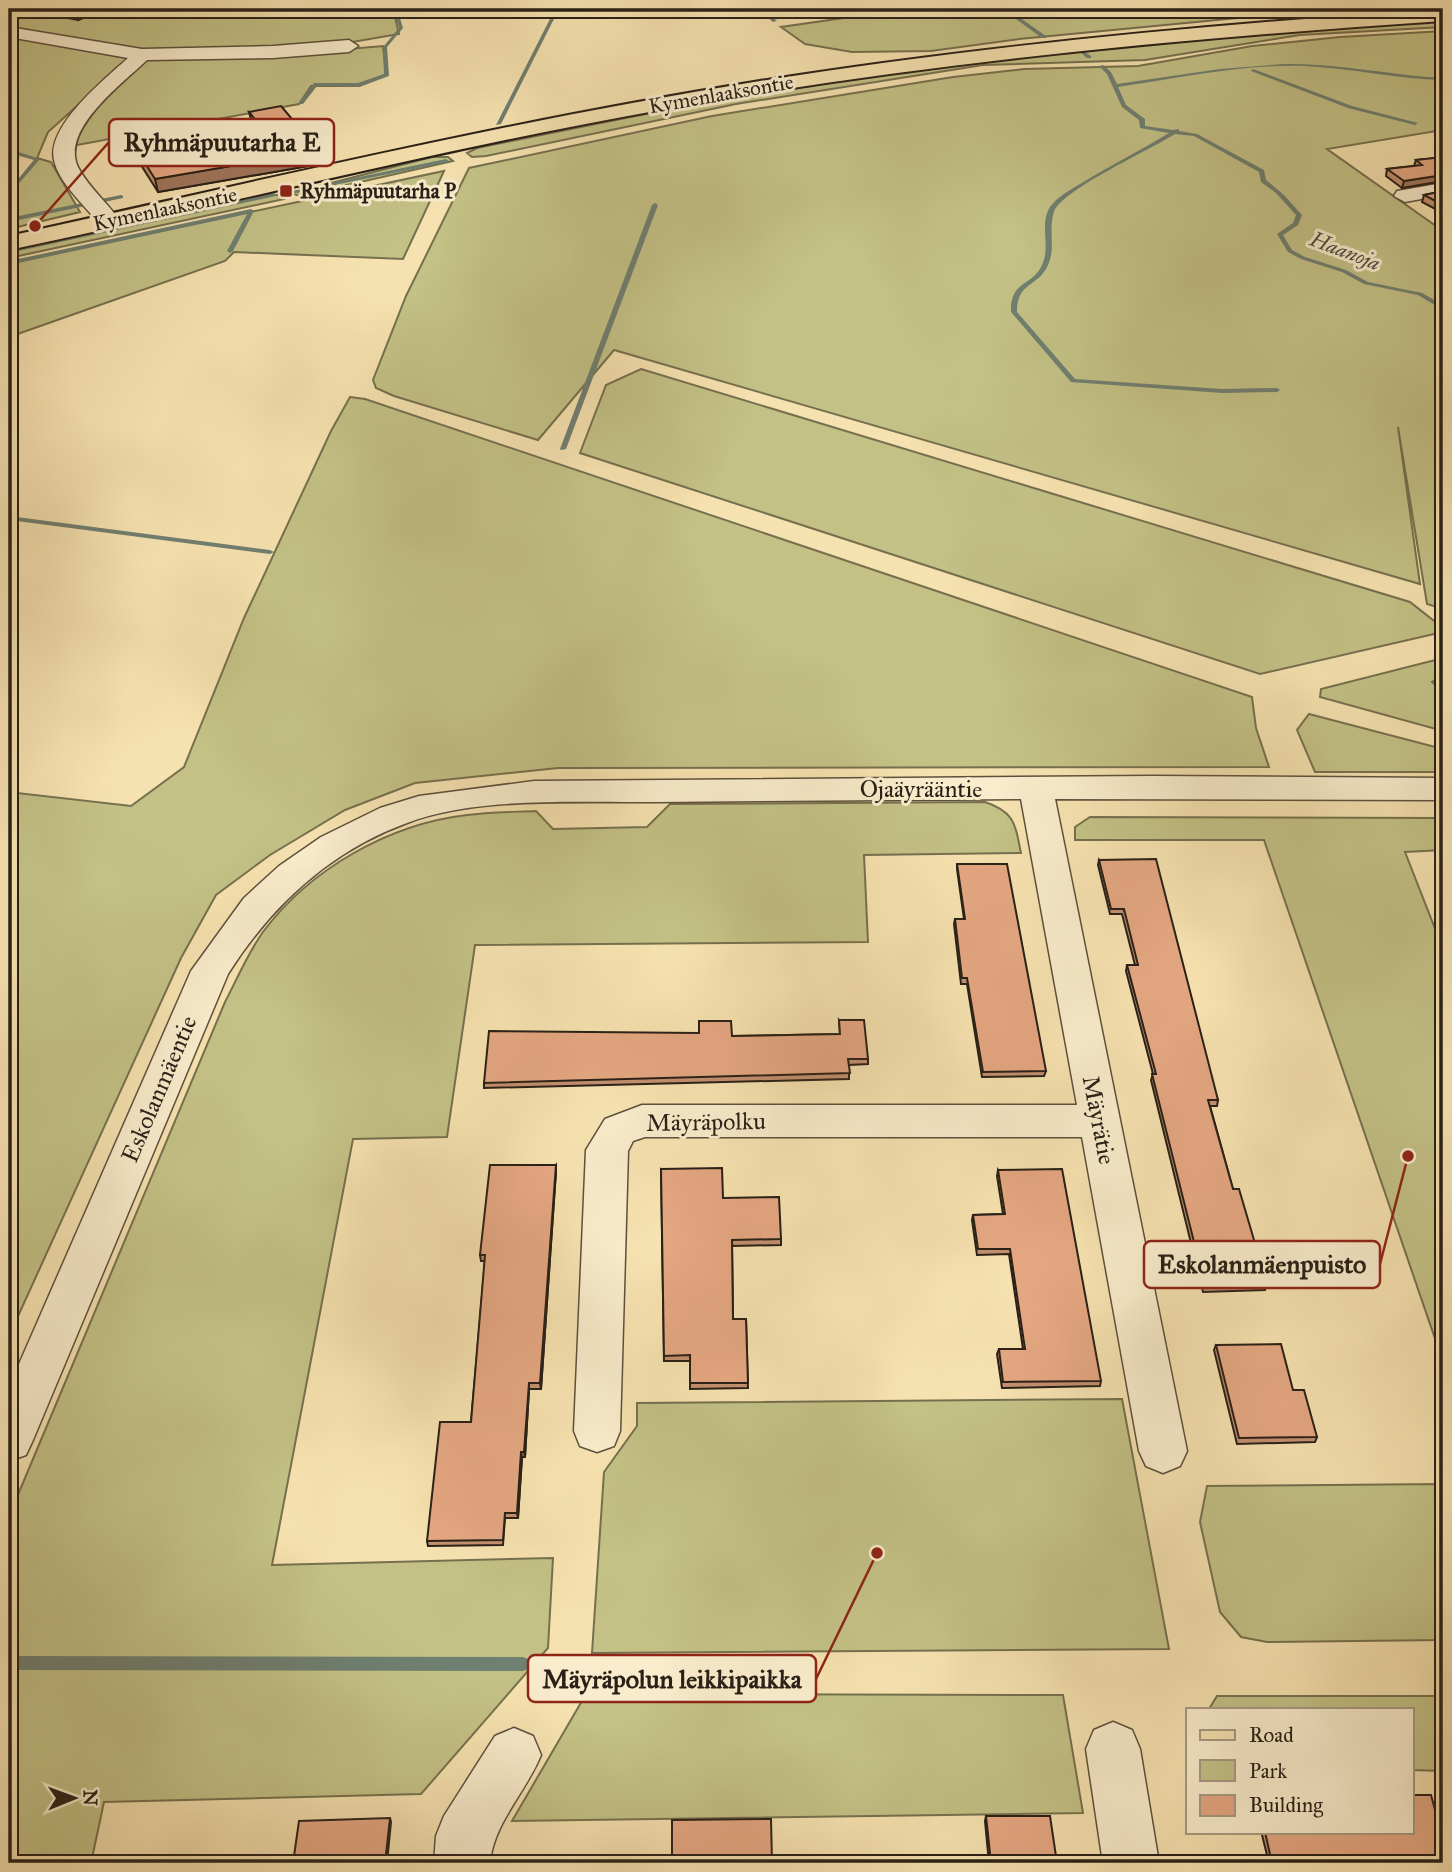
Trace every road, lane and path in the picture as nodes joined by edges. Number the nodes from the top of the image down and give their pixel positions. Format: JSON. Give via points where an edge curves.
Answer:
{"nodes":[{"id":1,"x":1443,"y":15,"type":"edge"},
{"id":2,"x":9,"y":32,"type":"edge"},
{"id":3,"x":349,"y":46,"type":"dead end"},
{"id":4,"x":142,"y":55,"type":"junction"},
{"id":5,"x":1443,"y":189,"type":"edge"},
{"id":6,"x":1405,"y":197,"type":"dead end"},
{"id":7,"x":109,"y":221,"type":"junction"},
{"id":8,"x":9,"y":243,"type":"edge"},
{"id":9,"x":1036,"y":789,"type":"junction"},
{"id":10,"x":1443,"y":789,"type":"edge"},
{"id":11,"x":400,"y":812,"type":"joint"},
{"id":12,"x":1099,"y":1121,"type":"junction"},
{"id":13,"x":597,"y":1431,"type":"dead end"},
{"id":14,"x":9,"y":1440,"type":"edge"},
{"id":15,"x":1163,"y":1451,"type":"dead end"},
{"id":16,"x":1113,"y":1749,"type":"dead end"},
{"id":17,"x":514,"y":1755,"type":"dead end"},
{"id":18,"x":462,"y":1863,"type":"edge"},
{"id":19,"x":1131,"y":1863,"type":"edge"}],
"edges":[{"from":1,"to":7,"type":"main road","name":"Kymenlaaksontie","via":[[1106,40],[826,76],[575,121]]},
{"from":2,"to":4,"type":"street"},
{"from":3,"to":4,"type":"street"},
{"from":4,"to":7,"type":"street","via":[[72,124],[62,149],[78,184]]},
{"from":5,"to":6,"type":"street"},
{"from":7,"to":8,"type":"main road","name":"Kymenlaaksontie"},
{"from":9,"to":10,"type":"street","name":"Ojaäyrääntie"},
{"from":9,"to":11,"type":"street","name":"Ojaäyrääntie","via":[[657,791],[645,806],[603,817],[575,816],[557,808],[546,792]]},
{"from":9,"to":12,"type":"street","name":"Mäyrätie"},
{"from":11,"to":14,"type":"street","name":"Eskolanmäentie","via":[[334,845],[280,881],[240,923],[210,971]]},
{"from":12,"to":13,"type":"street","name":"Mäyräpolku","via":[[642,1121],[619,1130],[607,1150]]},
{"from":12,"to":15,"type":"street","name":"Mäyrätie"},
{"from":16,"to":19,"type":"street"},
{"from":17,"to":18,"type":"street","via":[[464,1836]]}]}
